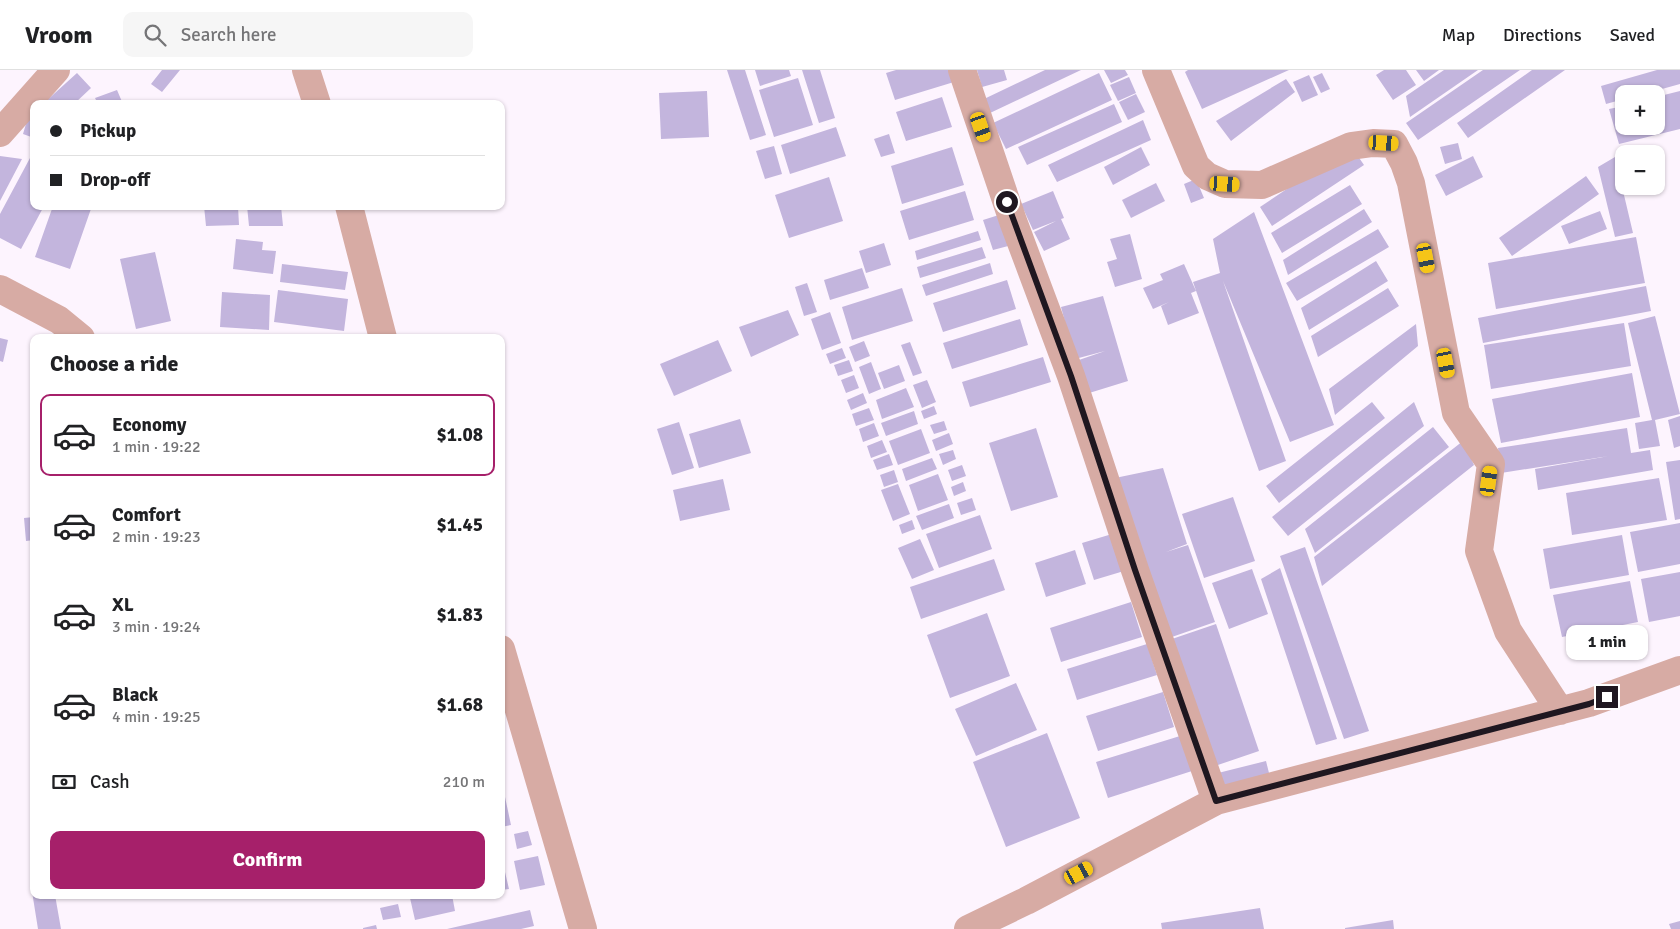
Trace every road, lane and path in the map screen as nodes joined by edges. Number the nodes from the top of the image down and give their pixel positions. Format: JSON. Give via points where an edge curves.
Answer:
{"nodes":[{"id":1,"x":56,"y":70,"type":"edge"},
{"id":2,"x":306,"y":70,"type":"edge"},
{"id":3,"x":962,"y":70,"type":"edge"},
{"id":4,"x":1156,"y":70,"type":"edge"},
{"id":5,"x":316,"y":100,"type":"edge"},
{"id":6,"x":0,"y":133,"type":"edge"},
{"id":7,"x":350,"y":210,"type":"edge"},
{"id":8,"x":0,"y":289,"type":"edge"},
{"id":9,"x":76,"y":334,"type":"edge"},
{"id":10,"x":382,"y":334,"type":"edge"},
{"id":11,"x":505,"y":663,"type":"edge"},
{"id":12,"x":1680,"y":670,"type":"edge"},
{"id":13,"x":1560,"y":711,"type":"junction"},
{"id":14,"x":1216,"y":801,"type":"junction"},
{"id":15,"x":583,"y":929,"type":"edge"},
{"id":16,"x":968,"y":929,"type":"edge"}],
"edges":[{"from":1,"to":6,"type":"street"},
{"from":2,"to":5,"type":"street"},
{"from":3,"to":14,"type":"street","via":[[1013,221],[1071,376]]},
{"from":4,"to":13,"type":"street","via":[[1196,166],[1206,176],[1225,184],[1262,185],[1351,146],[1394,144],[1411,183],[1456,413],[1491,464],[1479,551],[1508,631]]},
{"from":7,"to":10,"type":"street"},
{"from":8,"to":9,"type":"street","via":[[59,320]]},
{"from":11,"to":15,"type":"street"},
{"from":12,"to":13,"type":"street","via":[[1589,704]]},
{"from":13,"to":14,"type":"street"},
{"from":14,"to":16,"type":"street"}]}
